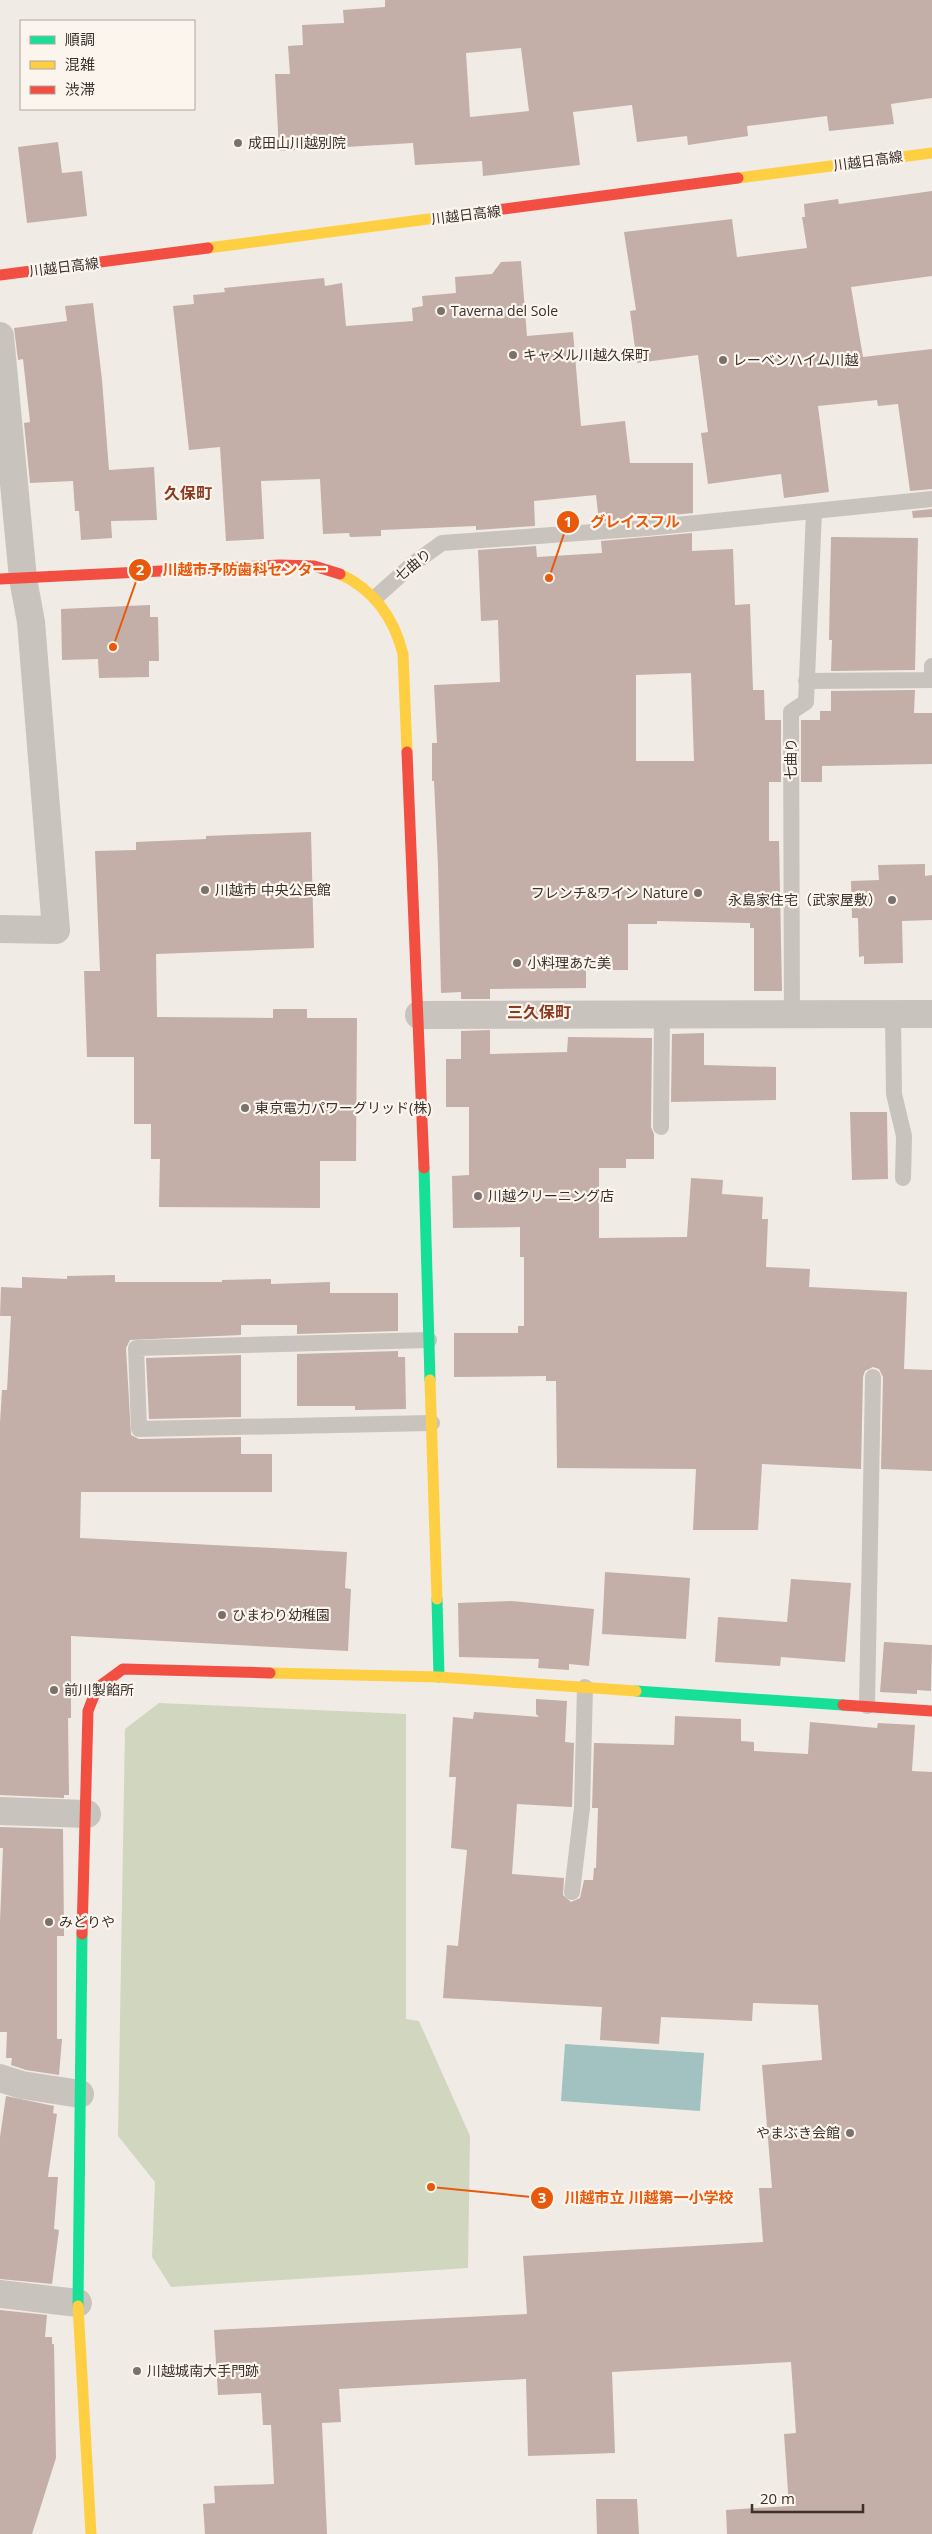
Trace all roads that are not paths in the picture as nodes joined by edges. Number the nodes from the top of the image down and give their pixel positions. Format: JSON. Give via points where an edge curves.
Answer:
{"nodes":[{"id":1,"x":932,"y":153,"type":"edge"},
{"id":2,"x":0,"y":275,"type":"edge"},
{"id":3,"x":0,"y":336,"type":"edge"},
{"id":4,"x":932,"y":499,"type":"edge"},
{"id":5,"x":814,"y":511,"type":"junction"},
{"id":6,"x":11,"y":579,"type":"edge"},
{"id":7,"x":376,"y":597,"type":"junction"},
{"id":8,"x":932,"y":666,"type":"edge"},
{"id":9,"x":806,"y":682,"type":"junction"},
{"id":10,"x":0,"y":929,"type":"edge"},
{"id":11,"x":932,"y":1014,"type":"edge"},
{"id":12,"x":419,"y":1015,"type":"junction"},
{"id":13,"x":662,"y":1015,"type":"junction"},
{"id":14,"x":893,"y":1015,"type":"junction"},
{"id":15,"x":792,"y":1016,"type":"junction"},
{"id":16,"x":661,"y":1127,"type":"dead end"},
{"id":17,"x":903,"y":1178,"type":"dead end"},
{"id":18,"x":429,"y":1340,"type":"junction"},
{"id":19,"x":873,"y":1377,"type":"dead end"},
{"id":20,"x":432,"y":1423,"type":"junction"},
{"id":21,"x":439,"y":1677,"type":"junction"},
{"id":22,"x":585,"y":1687,"type":"junction"},
{"id":23,"x":867,"y":1706,"type":"junction"},
{"id":24,"x":932,"y":1711,"type":"edge"},
{"id":25,"x":0,"y":1811,"type":"edge"},
{"id":26,"x":87,"y":1814,"type":"junction"},
{"id":27,"x":572,"y":1892,"type":"dead end"},
{"id":28,"x":0,"y":2078,"type":"edge"},
{"id":29,"x":80,"y":2094,"type":"junction"},
{"id":30,"x":0,"y":2294,"type":"edge"},
{"id":31,"x":78,"y":2303,"type":"junction"},
{"id":32,"x":91,"y":2534,"type":"edge"}],
"edges":[{"from":1,"to":2,"type":"street","name":"川越日高線"},
{"from":3,"to":6,"type":"street"},
{"from":4,"to":5,"type":"lane","name":"七曲り"},
{"from":5,"to":7,"type":"lane","name":"七曲り","via":[[647,528],[442,543]]},
{"from":5,"to":9,"type":"lane","name":"七曲り"},
{"from":6,"to":7,"type":"street","via":[[280,565],[319,566],[348,578]]},
{"from":6,"to":10,"type":"street","via":[[31,622],[56,930]]},
{"from":7,"to":12,"type":"street","via":[[391,618],[403,654]]},
{"from":8,"to":9,"type":"lane","via":[[932,680]]},
{"from":9,"to":15,"type":"lane","name":"七曲り","via":[[806,702],[791,712]]},
{"from":11,"to":14,"type":"street"},
{"from":12,"to":13,"type":"street"},
{"from":12,"to":18,"type":"street"},
{"from":13,"to":15,"type":"street"},
{"from":13,"to":16,"type":"lane"},
{"from":14,"to":15,"type":"street"},
{"from":14,"to":17,"type":"lane","via":[[894,1094],[904,1136]]},
{"from":18,"to":20,"type":"street"},
{"from":18,"to":20,"type":"lane","via":[[136,1348],[138,1411],[139,1429]]},
{"from":19,"to":23,"type":"lane"},
{"from":20,"to":21,"type":"street"},
{"from":21,"to":22,"type":"street"},
{"from":21,"to":26,"type":"street","via":[[123,1669],[97,1688],[88,1711]]},
{"from":22,"to":23,"type":"street"},
{"from":22,"to":27,"type":"lane","via":[[582,1808]]},
{"from":23,"to":24,"type":"street"},
{"from":25,"to":26,"type":"street"},
{"from":26,"to":29,"type":"street"},
{"from":28,"to":29,"type":"street","via":[[22,2085]]},
{"from":29,"to":31,"type":"street"},
{"from":30,"to":31,"type":"street"},
{"from":31,"to":32,"type":"street"}]}
